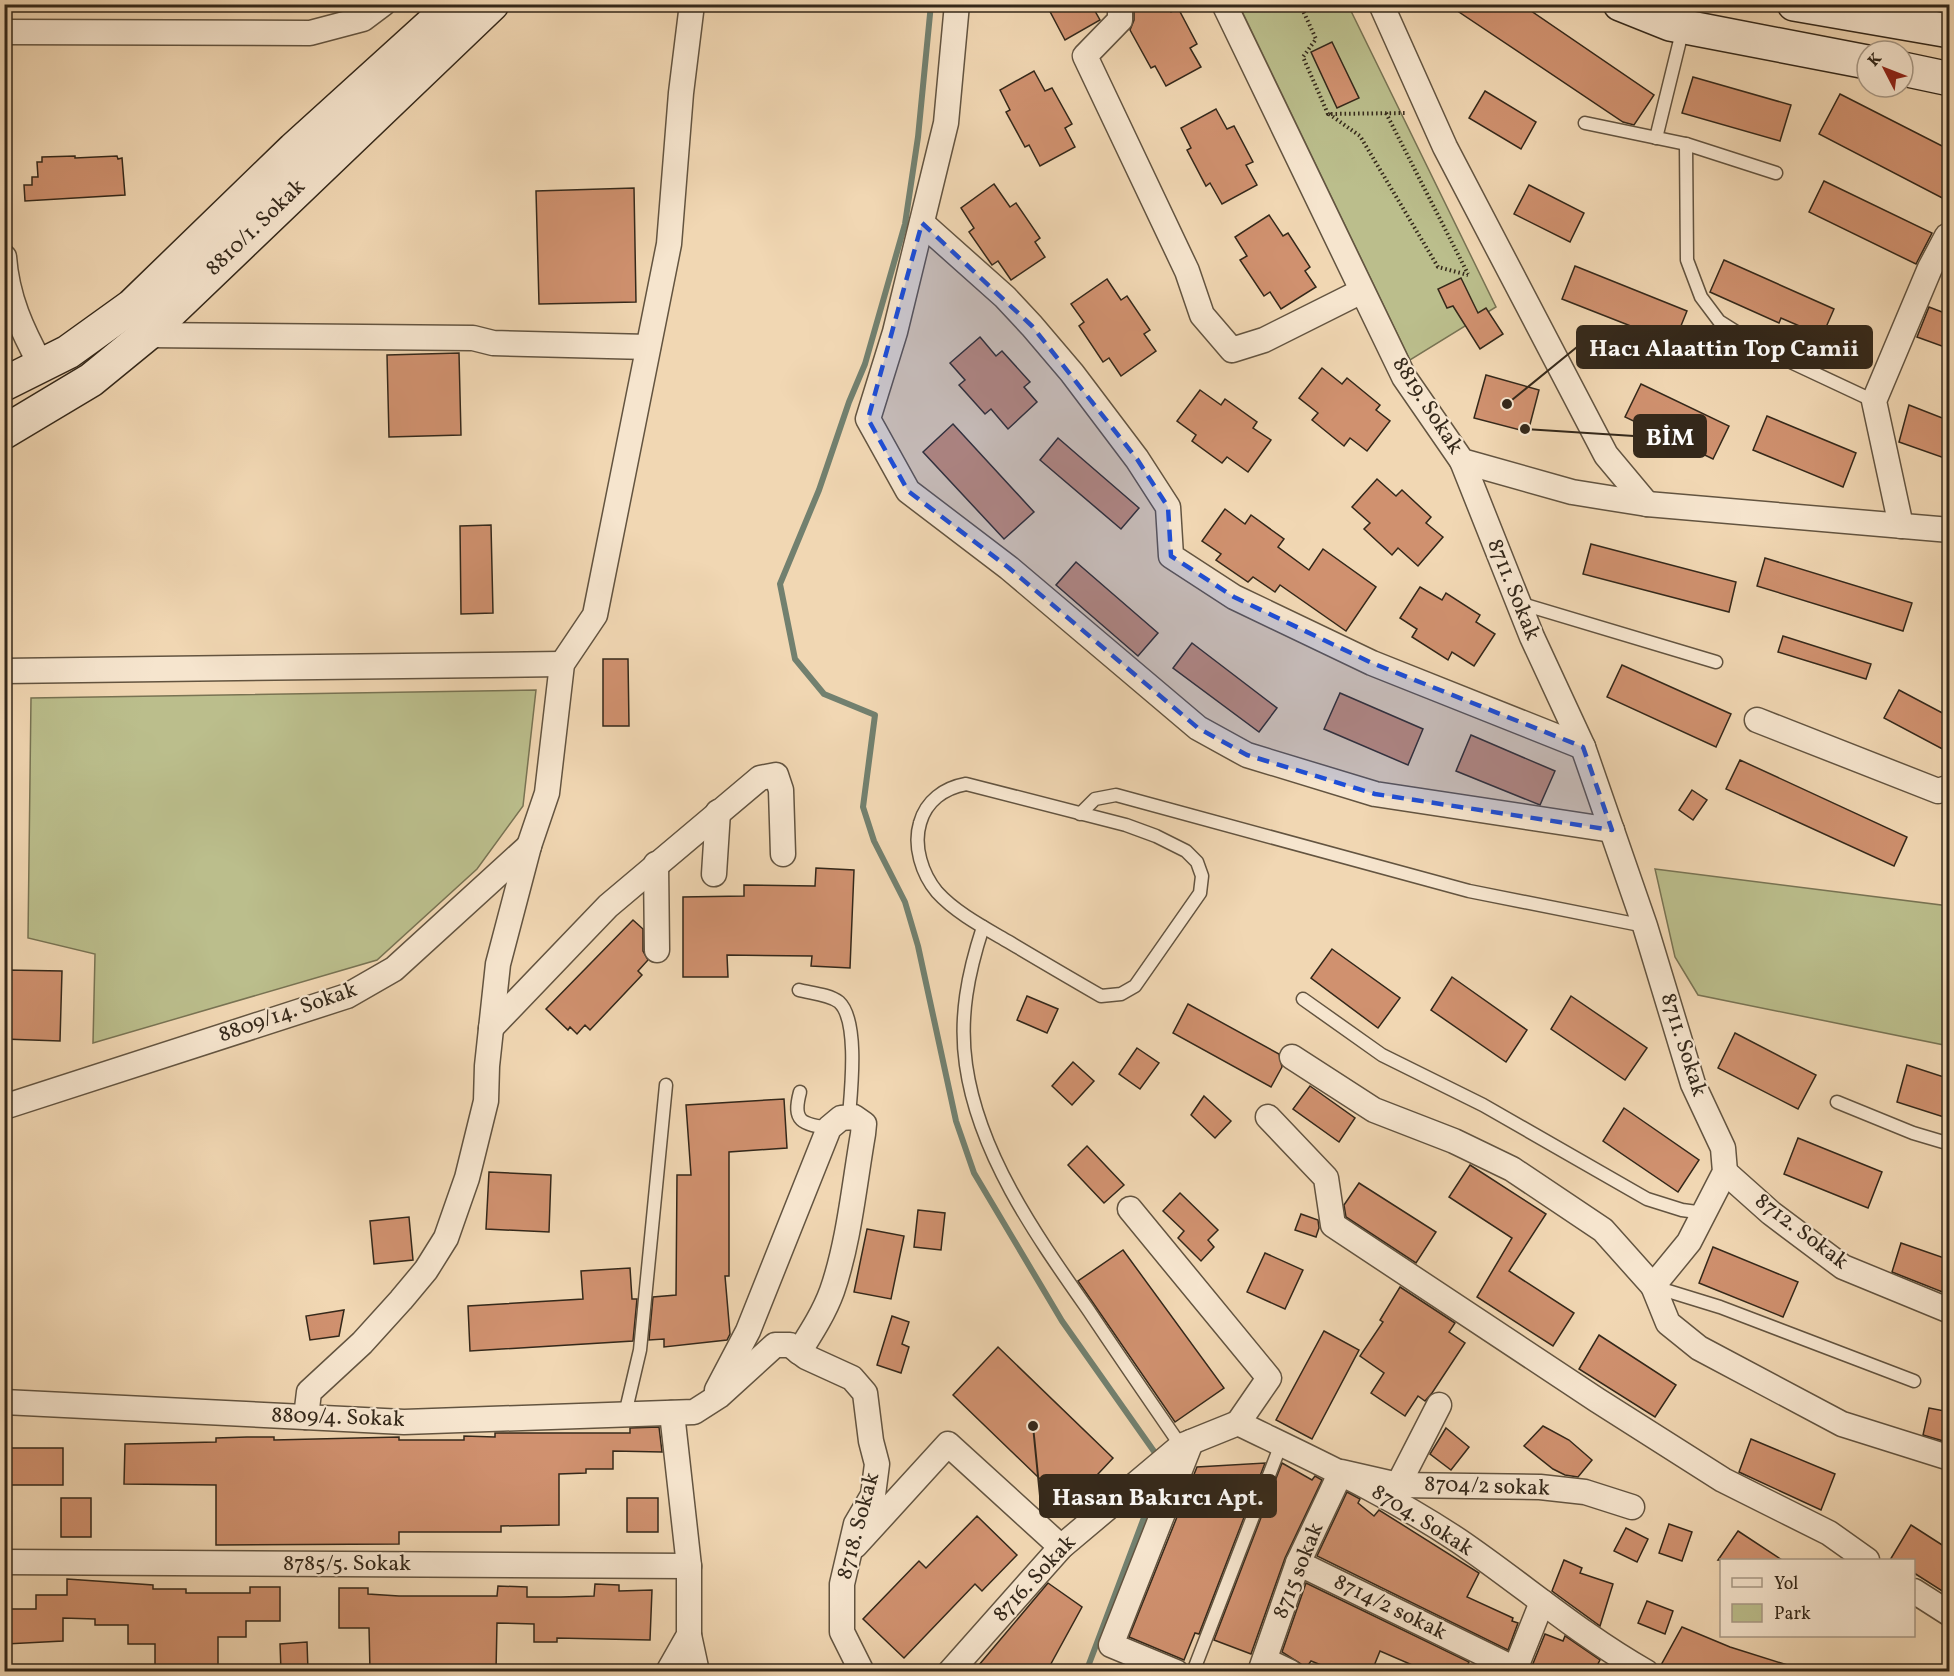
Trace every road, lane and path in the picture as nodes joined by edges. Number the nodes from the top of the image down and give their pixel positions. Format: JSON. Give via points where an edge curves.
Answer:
{"nodes":[{"id":1,"x":383,"y":4,"type":"edge"},
{"id":2,"x":454,"y":4,"type":"edge"},
{"id":3,"x":492,"y":4,"type":"edge"},
{"id":4,"x":692,"y":4,"type":"edge"},
{"id":5,"x":957,"y":4,"type":"edge"},
{"id":6,"x":1120,"y":4,"type":"edge"},
{"id":7,"x":1224,"y":4,"type":"edge"},
{"id":8,"x":1300,"y":4,"type":"edge"},
{"id":9,"x":1381,"y":4,"type":"edge"},
{"id":10,"x":1620,"y":4,"type":"edge"},
{"id":11,"x":1794,"y":4,"type":"edge"},
{"id":12,"x":1683,"y":27,"type":"junction"},
{"id":13,"x":1950,"y":31,"type":"edge"},
{"id":14,"x":4,"y":32,"type":"edge"},
{"id":15,"x":1855,"y":60,"type":"edge"},
{"id":16,"x":1915,"y":72,"type":"edge"},
{"id":17,"x":1950,"y":79,"type":"edge"},
{"id":18,"x":1429,"y":111,"type":"junction"},
{"id":19,"x":1328,"y":114,"type":"junction"},
{"id":20,"x":1386,"y":114,"type":"junction"},
{"id":21,"x":1586,"y":123,"type":"dead end"},
{"id":22,"x":1656,"y":138,"type":"junction"},
{"id":23,"x":1686,"y":144,"type":"junction"},
{"id":24,"x":1776,"y":173,"type":"dead end"},
{"id":25,"x":922,"y":223,"type":"junction"},
{"id":26,"x":1950,"y":237,"type":"edge"},
{"id":27,"x":4,"y":257,"type":"edge"},
{"id":28,"x":1362,"y":291,"type":"junction"},
{"id":29,"x":146,"y":335,"type":"junction"},
{"id":30,"x":648,"y":347,"type":"junction"},
{"id":31,"x":41,"y":365,"type":"junction"},
{"id":32,"x":4,"y":384,"type":"edge"},
{"id":33,"x":1874,"y":401,"type":"junction"},
{"id":34,"x":4,"y":432,"type":"edge"},
{"id":35,"x":1462,"y":461,"type":"junction"},
{"id":36,"x":1647,"y":504,"type":"junction"},
{"id":37,"x":1901,"y":526,"type":"junction"},
{"id":38,"x":1950,"y":530,"type":"edge"},
{"id":39,"x":1518,"y":602,"type":"junction"},
{"id":40,"x":1716,"y":662,"type":"dead end"},
{"id":41,"x":562,"y":664,"type":"junction"},
{"id":42,"x":4,"y":671,"type":"edge"},
{"id":43,"x":1757,"y":720,"type":"dead end"},
{"id":44,"x":1583,"y":747,"type":"junction"},
{"id":45,"x":1950,"y":787,"type":"edge"},
{"id":46,"x":718,"y":812,"type":"junction"},
{"id":47,"x":1080,"y":814,"type":"junction"},
{"id":48,"x":1612,"y":830,"type":"junction"},
{"id":49,"x":529,"y":846,"type":"junction"},
{"id":50,"x":783,"y":854,"type":"dead end"},
{"id":51,"x":656,"y":864,"type":"junction"},
{"id":52,"x":714,"y":874,"type":"dead end"},
{"id":53,"x":1645,"y":926,"type":"junction"},
{"id":54,"x":983,"y":927,"type":"junction"},
{"id":55,"x":657,"y":950,"type":"dead end"},
{"id":56,"x":799,"y":990,"type":"dead end"},
{"id":57,"x":1303,"y":999,"type":"dead end"},
{"id":58,"x":491,"y":1028,"type":"junction"},
{"id":59,"x":1292,"y":1057,"type":"dead end"},
{"id":60,"x":666,"y":1085,"type":"dead end"},
{"id":61,"x":800,"y":1092,"type":"dead end"},
{"id":62,"x":1837,"y":1102,"type":"dead end"},
{"id":63,"x":4,"y":1107,"type":"edge"},
{"id":64,"x":849,"y":1116,"type":"junction"},
{"id":65,"x":1268,"y":1116,"type":"dead end"},
{"id":66,"x":829,"y":1128,"type":"junction"},
{"id":67,"x":1950,"y":1144,"type":"edge"},
{"id":68,"x":1725,"y":1172,"type":"junction"},
{"id":69,"x":1130,"y":1209,"type":"dead end"},
{"id":70,"x":1704,"y":1213,"type":"junction"},
{"id":71,"x":1653,"y":1286,"type":"junction"},
{"id":72,"x":1950,"y":1311,"type":"edge"},
{"id":73,"x":799,"y":1352,"type":"junction"},
{"id":74,"x":1914,"y":1380,"type":"dead end"},
{"id":75,"x":712,"y":1400,"type":"junction"},
{"id":76,"x":4,"y":1402,"type":"edge"},
{"id":77,"x":1439,"y":1405,"type":"dead end"},
{"id":78,"x":672,"y":1413,"type":"junction"},
{"id":79,"x":625,"y":1414,"type":"junction"},
{"id":80,"x":306,"y":1417,"type":"junction"},
{"id":81,"x":1238,"y":1424,"type":"junction"},
{"id":82,"x":1186,"y":1444,"type":"junction"},
{"id":83,"x":1281,"y":1444,"type":"junction"},
{"id":84,"x":1950,"y":1458,"type":"edge"},
{"id":85,"x":1341,"y":1472,"type":"junction"},
{"id":86,"x":1398,"y":1485,"type":"junction"},
{"id":87,"x":1632,"y":1508,"type":"dead end"},
{"id":88,"x":1061,"y":1547,"type":"junction"},
{"id":89,"x":849,"y":1553,"type":"junction"},
{"id":90,"x":1866,"y":1559,"type":"edge"},
{"id":91,"x":4,"y":1562,"type":"edge"},
{"id":92,"x":1298,"y":1563,"type":"junction"},
{"id":93,"x":689,"y":1566,"type":"junction"},
{"id":94,"x":1915,"y":1593,"type":"edge"},
{"id":95,"x":1542,"y":1602,"type":"junction"},
{"id":96,"x":1950,"y":1614,"type":"edge"},
{"id":97,"x":689,"y":1635,"type":"junction"},
{"id":98,"x":1262,"y":1666,"type":"edge"},
{"id":99,"x":1514,"y":1670,"type":"edge"},
{"id":100,"x":668,"y":1671,"type":"edge"},
{"id":101,"x":697,"y":1671,"type":"edge"},
{"id":102,"x":862,"y":1671,"type":"edge"},
{"id":103,"x":950,"y":1671,"type":"edge"},
{"id":104,"x":1176,"y":1671,"type":"edge"},
{"id":105,"x":1193,"y":1671,"type":"edge"},
{"id":106,"x":1290,"y":1671,"type":"edge"},
{"id":107,"x":1646,"y":1671,"type":"edge"}],
"edges":[{"from":1,"to":14,"type":"street","via":[[363,19],[310,33]]},
{"from":2,"to":31,"type":"street","name":"8810/1. Sokak","via":[[294,149],[132,306],[68,352]]},
{"from":3,"to":29,"type":"street","name":"8810/1. Sokak"},
{"from":4,"to":30,"type":"street","via":[[669,243]]},
{"from":5,"to":25,"type":"street","via":[[946,123]]},
{"from":6,"to":28,"type":"street","via":[[1120,20],[1085,56],[1187,271],[1202,315],[1232,350],[1264,340]]},
{"from":7,"to":28,"type":"street","name":"8819. Sokak"},
{"from":8,"to":19,"type":"path","via":[[1316,39],[1303,57]]},
{"from":9,"to":18,"type":"street"},
{"from":10,"to":12,"type":"street"},
{"from":11,"to":13,"type":"street"},
{"from":12,"to":15,"type":"street"},
{"from":12,"to":22,"type":"lane"},
{"from":16,"to":17,"type":"street"},
{"from":18,"to":20,"type":"path"},
{"from":18,"to":36,"type":"street","via":[[1606,455]]},
{"from":19,"to":20,"type":"path"},
{"from":19,"to":20,"type":"path","via":[[1360,136],[1438,267],[1468,275]]},
{"from":21,"to":22,"type":"lane"},
{"from":22,"to":23,"type":"lane"},
{"from":23,"to":24,"type":"lane"},
{"from":23,"to":33,"type":"lane","via":[[1687,260],[1701,297],[1719,321],[1765,350]]},
{"from":25,"to":44,"type":"street","via":[[1032,326],[1137,459],[1168,507],[1171,556],[1234,597],[1372,663]]},
{"from":25,"to":48,"type":"street","via":[[896,332],[868,419],[908,491],[1009,568],[1198,728],[1247,755],[1375,794]]},
{"from":26,"to":33,"type":"street","via":[[1947,236],[1930,268]]},
{"from":27,"to":31,"type":"street","via":[[10,298]]},
{"from":28,"to":35,"type":"street","name":"8819. Sokak","via":[[1404,377]]},
{"from":29,"to":30,"type":"street","via":[[473,338],[493,343]]},
{"from":29,"to":34,"type":"street","name":"8810/1. Sokak","via":[[91,380]]},
{"from":30,"to":41,"type":"street","via":[[595,615]]},
{"from":31,"to":32,"type":"street","name":"8810/1. Sokak"},
{"from":33,"to":37,"type":"street"},
{"from":35,"to":36,"type":"street","name":"8819. Sokak","via":[[1572,492]]},
{"from":35,"to":39,"type":"street","name":"8711. Sokak"},
{"from":36,"to":37,"type":"street","name":"8819. Sokak"},
{"from":37,"to":38,"type":"street","name":"8819. Sokak"},
{"from":39,"to":40,"type":"lane"},
{"from":39,"to":44,"type":"street","name":"8711. Sokak"},
{"from":41,"to":42,"type":"street"},
{"from":41,"to":49,"type":"street","via":[[547,793]]},
{"from":43,"to":45,"type":"street","via":[[1938,791]]},
{"from":44,"to":48,"type":"street","name":"8711. Sokak"},
{"from":46,"to":50,"type":"street","via":[[760,778],[776,775],[781,790]]},
{"from":46,"to":51,"type":"street"},
{"from":46,"to":52,"type":"street"},
{"from":47,"to":53,"type":"lane","via":[[1095,799],[1116,795],[1469,891]]},
{"from":47,"to":54,"type":"lane","via":[[966,784],[946,790],[930,803],[917,836],[924,870],[945,900]]},
{"from":47,"to":54,"type":"lane","via":[[1156,836],[1186,851],[1200,868],[1200,893],[1140,980],[1121,994],[1101,996]]},
{"from":48,"to":53,"type":"street","name":"8711. Sokak"},
{"from":49,"to":58,"type":"street","via":[[498,964]]},
{"from":49,"to":63,"type":"street","name":"8809/14. Sokak","via":[[394,969],[347,996]]},
{"from":51,"to":55,"type":"street"},
{"from":51,"to":58,"type":"street","via":[[608,906]]},
{"from":53,"to":68,"type":"street","name":"8711. Sokak","via":[[1693,1084],[1723,1148]]},
{"from":54,"to":82,"type":"lane","via":[[970,966],[963,1014],[966,1066],[979,1116],[1029,1221]]},
{"from":56,"to":64,"type":"lane","via":[[835,999],[844,1009],[852,1064]]},
{"from":57,"to":70,"type":"lane","via":[[1382,1055],[1483,1106],[1647,1199]]},
{"from":58,"to":80,"type":"street","via":[[486,1101],[467,1178],[446,1238],[401,1300],[309,1392]]},
{"from":59,"to":71,"type":"street","via":[[1374,1110],[1512,1169],[1604,1230]]},
{"from":60,"to":79,"type":"lane","via":[[640,1350]]},
{"from":61,"to":66,"type":"lane","via":[[798,1117],[807,1125]]},
{"from":62,"to":67,"type":"lane"},
{"from":64,"to":66,"type":"street"},
{"from":64,"to":73,"type":"street","via":[[861,1121],[863,1134],[843,1248],[832,1292]]},
{"from":65,"to":90,"type":"street","via":[[1326,1178],[1333,1225],[1723,1480],[1829,1533]]},
{"from":66,"to":75,"type":"street","via":[[748,1331]]},
{"from":68,"to":70,"type":"street"},
{"from":68,"to":72,"type":"street","name":"8712. Sokak","via":[[1843,1267]]},
{"from":69,"to":81,"type":"street","via":[[1269,1378]]},
{"from":70,"to":71,"type":"street","via":[[1689,1242]]},
{"from":71,"to":74,"type":"lane"},
{"from":71,"to":84,"type":"street","via":[[1668,1323],[1699,1348],[1842,1424]]},
{"from":73,"to":75,"type":"street","name":"8718. Sokak","via":[[790,1345],[775,1345]]},
{"from":73,"to":89,"type":"street","name":"8718. Sokak","via":[[852,1378],[865,1393],[877,1464],[873,1495],[856,1524]]},
{"from":75,"to":78,"type":"street","name":"8718. Sokak","via":[[694,1412]]},
{"from":76,"to":80,"type":"street","name":"8809/4. Sokak"},
{"from":77,"to":86,"type":"street"},
{"from":78,"to":79,"type":"street","name":"8809/4. Sokak"},
{"from":78,"to":93,"type":"street"},
{"from":79,"to":80,"type":"street","name":"8809/4. Sokak","via":[[404,1422]]},
{"from":81,"to":82,"type":"street"},
{"from":81,"to":83,"type":"street","name":"8704. Sokak"},
{"from":82,"to":88,"type":"street","name":"8716. Sokak"},
{"from":82,"to":104,"type":"street","via":[[1111,1645]]},
{"from":83,"to":85,"type":"street","name":"8704. Sokak"},
{"from":83,"to":105,"type":"lane"},
{"from":85,"to":86,"type":"street","name":"8704/2 sokak"},
{"from":85,"to":92,"type":"street","name":"8715 sokak"},
{"from":85,"to":95,"type":"street","name":"8704. Sokak","via":[[1414,1512]]},
{"from":86,"to":87,"type":"street","name":"8704/2 sokak","via":[[1585,1492]]},
{"from":88,"to":89,"type":"street","via":[[948,1444]]},
{"from":88,"to":103,"type":"street","name":"8716. Sokak"},
{"from":89,"to":102,"type":"street","name":"8718. Sokak","via":[[842,1584],[842,1632]]},
{"from":91,"to":93,"type":"street","name":"8785/5. Sokak"},
{"from":92,"to":98,"type":"street","name":"8715 sokak"},
{"from":92,"to":99,"type":"street","name":"8714/2 sokak"},
{"from":93,"to":97,"type":"street"},
{"from":94,"to":96,"type":"street"},
{"from":95,"to":99,"type":"street"},
{"from":95,"to":107,"type":"street","name":"8704. Sokak","via":[[1616,1655]]},
{"from":97,"to":100,"type":"street"},
{"from":97,"to":101,"type":"street"},
{"from":98,"to":106,"type":"street"}]}
